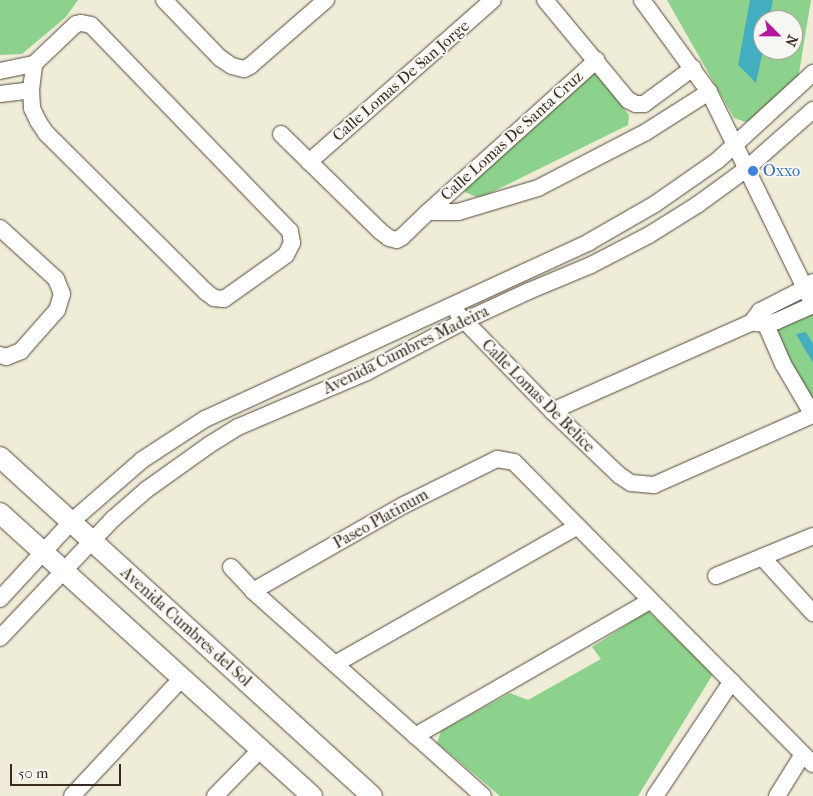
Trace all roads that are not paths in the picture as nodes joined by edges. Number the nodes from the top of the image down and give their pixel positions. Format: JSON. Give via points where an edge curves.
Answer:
{"nodes":[{"id":1,"x":326,"y":0,"type":"edge"},
{"id":2,"x":493,"y":0,"type":"edge"},
{"id":3,"x":545,"y":0,"type":"edge"},
{"id":4,"x":642,"y":0,"type":"edge"},
{"id":5,"x":166,"y":1,"type":"edge"},
{"id":6,"x":596,"y":60,"type":"junction"},
{"id":7,"x":34,"y":64,"type":"junction"},
{"id":8,"x":693,"y":68,"type":"junction"},
{"id":9,"x":0,"y":71,"type":"edge"},
{"id":10,"x":813,"y":73,"type":"edge"},
{"id":11,"x":31,"y":90,"type":"junction"},
{"id":12,"x":709,"y":92,"type":"junction"},
{"id":13,"x":0,"y":94,"type":"edge"},
{"id":14,"x":813,"y":110,"type":"edge"},
{"id":15,"x":281,"y":134,"type":"dead end"},
{"id":16,"x":735,"y":146,"type":"junction"},
{"id":17,"x":309,"y":162,"type":"junction"},
{"id":18,"x":745,"y":170,"type":"junction"},
{"id":19,"x":428,"y":212,"type":"junction"},
{"id":20,"x":0,"y":228,"type":"edge"},
{"id":21,"x":809,"y":285,"type":"edge"},
{"id":22,"x":451,"y":304,"type":"junction"},
{"id":23,"x":813,"y":304,"type":"edge"},
{"id":24,"x":759,"y":319,"type":"junction"},
{"id":25,"x":464,"y":321,"type":"junction"},
{"id":26,"x":0,"y":355,"type":"edge"},
{"id":27,"x":552,"y":411,"type":"junction"},
{"id":28,"x":813,"y":415,"type":"edge"},
{"id":29,"x":0,"y":457,"type":"edge"},
{"id":30,"x":0,"y":513,"type":"edge"},
{"id":31,"x":71,"y":522,"type":"junction"},
{"id":32,"x":578,"y":526,"type":"junction"},
{"id":33,"x":813,"y":536,"type":"edge"},
{"id":34,"x":92,"y":541,"type":"junction"},
{"id":35,"x":43,"y":552,"type":"junction"},
{"id":36,"x":762,"y":558,"type":"junction"},
{"id":37,"x":231,"y":567,"type":"dead end"},
{"id":38,"x":64,"y":572,"type":"junction"},
{"id":39,"x":716,"y":576,"type":"dead end"},
{"id":40,"x":253,"y":591,"type":"junction"},
{"id":41,"x":0,"y":599,"type":"edge"},
{"id":42,"x":650,"y":601,"type":"junction"},
{"id":43,"x":813,"y":613,"type":"edge"},
{"id":44,"x":0,"y":638,"type":"edge"},
{"id":45,"x":335,"y":664,"type":"junction"},
{"id":46,"x":182,"y":679,"type":"junction"},
{"id":47,"x":732,"y":681,"type":"junction"},
{"id":48,"x":415,"y":736,"type":"junction"},
{"id":49,"x":260,"y":750,"type":"junction"},
{"id":50,"x":808,"y":759,"type":"edge"},
{"id":51,"x":72,"y":796,"type":"edge"},
{"id":52,"x":215,"y":796,"type":"edge"},
{"id":53,"x":312,"y":796,"type":"edge"},
{"id":54,"x":372,"y":796,"type":"edge"},
{"id":55,"x":483,"y":796,"type":"edge"},
{"id":56,"x":655,"y":796,"type":"edge"},
{"id":57,"x":777,"y":796,"type":"edge"}],
"edges":[{"from":1,"to":5,"type":"street","via":[[244,69],[220,58]]},
{"from":2,"to":17,"type":"street","name":"Calle Lomas De San Jorge"},
{"from":3,"to":6,"type":"street"},
{"from":4,"to":8,"type":"street"},
{"from":6,"to":8,"type":"street","via":[[628,100],[636,104],[644,104]]},
{"from":6,"to":19,"type":"street","name":"Calle Lomas De Santa Cruz"},
{"from":7,"to":9,"type":"street"},
{"from":7,"to":11,"type":"street"},
{"from":7,"to":11,"type":"street","via":[[76,24],[91,24],[290,231],[292,243],[286,254],[224,299],[214,298],[46,133],[32,108]]},
{"from":8,"to":12,"type":"street"},
{"from":10,"to":16,"type":"street","name":"Avenida Cumbres Madeira"},
{"from":11,"to":13,"type":"street"},
{"from":12,"to":16,"type":"street"},
{"from":12,"to":19,"type":"street","name":"Calle Lomas De Santa Cruz","via":[[646,132],[538,188],[458,212]]},
{"from":14,"to":18,"type":"street","name":"Avenida Cumbres Madeira"},
{"from":15,"to":17,"type":"street"},
{"from":16,"to":18,"type":"street"},
{"from":16,"to":22,"type":"street","name":"Avenida Cumbres Madeira","via":[[655,204],[597,238]]},
{"from":17,"to":19,"type":"street","name":"Calle Lomas De Santa Cruz","via":[[389,238],[397,240],[402,237]]},
{"from":18,"to":21,"type":"street"},
{"from":18,"to":25,"type":"street","name":"Avenida Cumbres Madeira","via":[[698,205],[649,235],[591,265]]},
{"from":20,"to":26,"type":"street","via":[[56,279],[62,294],[57,310],[21,350],[6,357]]},
{"from":21,"to":23,"type":"street"},
{"from":21,"to":24,"type":"street"},
{"from":22,"to":25,"type":"street","name":"Calle Lomas De Belice"},
{"from":22,"to":31,"type":"street","name":"Avenida Cumbres Madeira","via":[[205,419],[142,460]]},
{"from":23,"to":24,"type":"street"},
{"from":24,"to":27,"type":"street"},
{"from":24,"to":28,"type":"street"},
{"from":25,"to":27,"type":"street","name":"Calle Lomas De Belice"},
{"from":25,"to":34,"type":"street","name":"Avenida Cumbres Madeira","via":[[367,372],[238,427],[174,468]]},
{"from":27,"to":28,"type":"street","name":"Calle Lomas De Belice","via":[[619,476],[631,482],[654,485]]},
{"from":29,"to":31,"type":"main road","name":"Avenida Cumbres del Sol"},
{"from":30,"to":35,"type":"main road"},
{"from":31,"to":34,"type":"main road","name":"Avenida Cumbres del Sol"},
{"from":31,"to":35,"type":"street","name":"Avenida Cumbres Madeira"},
{"from":32,"to":40,"type":"street","name":"Paseo Platinum","via":[[514,462],[497,459],[412,501]]},
{"from":32,"to":42,"type":"street"},
{"from":32,"to":45,"type":"street"},
{"from":33,"to":36,"type":"street"},
{"from":34,"to":38,"type":"street","name":"Avenida Cumbres Madeira"},
{"from":34,"to":54,"type":"main road","name":"Avenida Cumbres del Sol"},
{"from":35,"to":38,"type":"main road"},
{"from":35,"to":41,"type":"street","name":"Avenida Cumbres Madeira"},
{"from":36,"to":39,"type":"street"},
{"from":36,"to":43,"type":"street"},
{"from":37,"to":40,"type":"street"},
{"from":38,"to":44,"type":"street","name":"Avenida Cumbres Madeira"},
{"from":38,"to":46,"type":"main road"},
{"from":40,"to":45,"type":"street"},
{"from":42,"to":47,"type":"street"},
{"from":42,"to":48,"type":"street"},
{"from":45,"to":48,"type":"street"},
{"from":46,"to":49,"type":"main road"},
{"from":46,"to":51,"type":"street"},
{"from":47,"to":50,"type":"street"},
{"from":47,"to":56,"type":"street"},
{"from":48,"to":55,"type":"street"},
{"from":49,"to":52,"type":"street"},
{"from":49,"to":53,"type":"main road"},
{"from":50,"to":57,"type":"street"}]}
